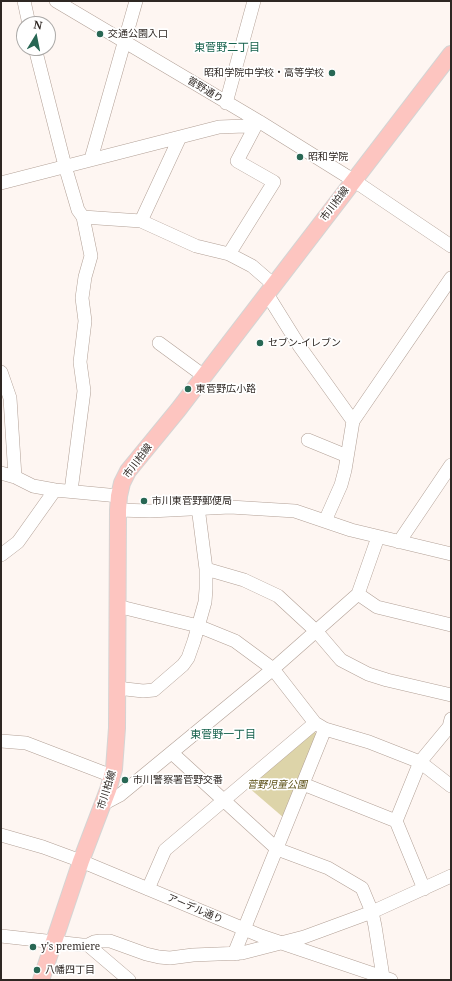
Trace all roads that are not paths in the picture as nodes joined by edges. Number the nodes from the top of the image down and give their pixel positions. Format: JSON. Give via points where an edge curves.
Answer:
{"nodes":[{"id":1,"x":24,"y":1,"type":"edge"},
{"id":2,"x":56,"y":1,"type":"edge"},
{"id":3,"x":136,"y":1,"type":"edge"},
{"id":4,"x":254,"y":1,"type":"edge"},
{"id":5,"x":27,"y":16,"type":"edge"},
{"id":6,"x":125,"y":41,"type":"junction"},
{"id":7,"x":451,"y":54,"type":"edge"},
{"id":8,"x":37,"y":56,"type":"edge"},
{"id":9,"x":226,"y":103,"type":"junction"},
{"id":10,"x":259,"y":122,"type":"junction"},
{"id":11,"x":180,"y":137,"type":"junction"},
{"id":12,"x":91,"y":159,"type":"junction"},
{"id":13,"x":65,"y":166,"type":"junction"},
{"id":14,"x":353,"y":180,"type":"junction"},
{"id":15,"x":1,"y":183,"type":"edge"},
{"id":16,"x":83,"y":218,"type":"junction"},
{"id":17,"x":141,"y":221,"type":"junction"},
{"id":18,"x":451,"y":246,"type":"edge"},
{"id":19,"x":229,"y":254,"type":"junction"},
{"id":20,"x":451,"y":278,"type":"edge"},
{"id":21,"x":270,"y":290,"type":"junction"},
{"id":22,"x":159,"y":344,"type":"dead end"},
{"id":23,"x":1,"y":372,"type":"edge"},
{"id":24,"x":204,"y":376,"type":"junction"},
{"id":25,"x":353,"y":420,"type":"junction"},
{"id":26,"x":308,"y":440,"type":"dead end"},
{"id":27,"x":347,"y":456,"type":"junction"},
{"id":28,"x":451,"y":465,"type":"edge"},
{"id":29,"x":1,"y":473,"type":"edge"},
{"id":30,"x":15,"y":477,"type":"junction"},
{"id":31,"x":55,"y":490,"type":"junction"},
{"id":32,"x":71,"y":491,"type":"junction"},
{"id":33,"x":118,"y":503,"type":"junction"},
{"id":34,"x":198,"y":507,"type":"junction"},
{"id":35,"x":325,"y":521,"type":"junction"},
{"id":36,"x":378,"y":537,"type":"junction"},
{"id":37,"x":399,"y":542,"type":"junction"},
{"id":38,"x":451,"y":554,"type":"edge"},
{"id":39,"x":1,"y":555,"type":"edge"},
{"id":40,"x":206,"y":569,"type":"junction"},
{"id":41,"x":358,"y":594,"type":"junction"},
{"id":42,"x":117,"y":606,"type":"junction"},
{"id":43,"x":451,"y":625,"type":"edge"},
{"id":44,"x":198,"y":626,"type":"junction"},
{"id":45,"x":317,"y":632,"type":"junction"},
{"id":46,"x":273,"y":669,"type":"junction"},
{"id":47,"x":117,"y":688,"type":"junction"},
{"id":48,"x":451,"y":695,"type":"edge"},
{"id":49,"x":451,"y":719,"type":"edge"},
{"id":50,"x":320,"y":726,"type":"junction"},
{"id":51,"x":1,"y":741,"type":"edge"},
{"id":52,"x":172,"y":753,"type":"junction"},
{"id":53,"x":420,"y":762,"type":"junction"},
{"id":54,"x":111,"y":780,"type":"junction"},
{"id":55,"x":303,"y":784,"type":"junction"},
{"id":56,"x":451,"y":786,"type":"edge"},
{"id":57,"x":125,"y":791,"type":"junction"},
{"id":58,"x":224,"y":800,"type":"junction"},
{"id":59,"x":103,"y":804,"type":"junction"},
{"id":60,"x":396,"y":821,"type":"junction"},
{"id":61,"x":1,"y":835,"type":"edge"},
{"id":62,"x":277,"y":849,"type":"junction"},
{"id":63,"x":81,"y":861,"type":"junction"},
{"id":64,"x":451,"y":876,"type":"edge"},
{"id":65,"x":148,"y":889,"type":"junction"},
{"id":66,"x":424,"y":889,"type":"junction"},
{"id":67,"x":372,"y":912,"type":"junction"},
{"id":68,"x":245,"y":930,"type":"junction"},
{"id":69,"x":1,"y":936,"type":"edge"},
{"id":70,"x":54,"y":942,"type":"junction"},
{"id":71,"x":278,"y":943,"type":"junction"},
{"id":72,"x":88,"y":946,"type":"junction"},
{"id":73,"x":237,"y":954,"type":"junction"},
{"id":74,"x":388,"y":979,"type":"edge"},
{"id":75,"x":41,"y":980,"type":"edge"},
{"id":76,"x":129,"y":980,"type":"edge"}],
"edges":[{"from":1,"to":5,"type":"street"},
{"from":2,"to":6,"type":"street","name":"菅野通り"},
{"from":3,"to":6,"type":"street"},
{"from":4,"to":9,"type":"street"},
{"from":6,"to":9,"type":"street","name":"菅野通り"},
{"from":6,"to":12,"type":"street"},
{"from":7,"to":14,"type":"main road","name":"市川柏線"},
{"from":8,"to":13,"type":"street"},
{"from":9,"to":10,"type":"street","name":"菅野通り"},
{"from":10,"to":11,"type":"street","via":[[246,126],[219,127]]},
{"from":10,"to":14,"type":"street","name":"菅野通り"},
{"from":10,"to":19,"type":"street","via":[[237,161],[274,182]]},
{"from":11,"to":12,"type":"street"},
{"from":11,"to":17,"type":"street"},
{"from":12,"to":13,"type":"street"},
{"from":13,"to":15,"type":"street"},
{"from":13,"to":16,"type":"street","via":[[78,210]]},
{"from":14,"to":18,"type":"street","name":"菅野通り"},
{"from":14,"to":21,"type":"main road","name":"市川柏線"},
{"from":16,"to":17,"type":"street"},
{"from":16,"to":32,"type":"street","via":[[91,256],[82,298],[85,321],[80,362],[84,391]]},
{"from":17,"to":19,"type":"street","via":[[196,246]]},
{"from":19,"to":21,"type":"street","via":[[252,266]]},
{"from":20,"to":25,"type":"street"},
{"from":21,"to":24,"type":"main road","name":"市川柏線"},
{"from":21,"to":25,"type":"street","via":[[300,347]]},
{"from":22,"to":24,"type":"street"},
{"from":23,"to":30,"type":"street","via":[[10,398]]},
{"from":24,"to":33,"type":"main road","name":"市川柏線","via":[[128,471],[122,483]]},
{"from":25,"to":27,"type":"street"},
{"from":26,"to":27,"type":"street"},
{"from":27,"to":35,"type":"street","via":[[341,485]]},
{"from":28,"to":37,"type":"street"},
{"from":29,"to":30,"type":"street"},
{"from":30,"to":31,"type":"street","via":[[33,486]]},
{"from":31,"to":32,"type":"street"},
{"from":31,"to":39,"type":"street","via":[[18,542]]},
{"from":32,"to":33,"type":"street"},
{"from":33,"to":34,"type":"street","via":[[150,511]]},
{"from":33,"to":42,"type":"main road","name":"市川柏線"},
{"from":34,"to":35,"type":"street","via":[[295,511]]},
{"from":34,"to":40,"type":"street"},
{"from":35,"to":36,"type":"street"},
{"from":36,"to":37,"type":"street"},
{"from":36,"to":41,"type":"street"},
{"from":37,"to":38,"type":"street"},
{"from":40,"to":44,"type":"street","via":[[206,589]]},
{"from":40,"to":45,"type":"street","via":[[244,580],[278,596]]},
{"from":41,"to":43,"type":"street","via":[[377,607]]},
{"from":41,"to":45,"type":"street"},
{"from":42,"to":44,"type":"street"},
{"from":42,"to":47,"type":"main road","name":"市川柏線"},
{"from":44,"to":46,"type":"street","via":[[235,641]]},
{"from":44,"to":47,"type":"street","via":[[188,658],[154,690]]},
{"from":45,"to":46,"type":"street"},
{"from":45,"to":48,"type":"street","via":[[341,660],[368,674]]},
{"from":46,"to":50,"type":"street"},
{"from":46,"to":52,"type":"street"},
{"from":47,"to":54,"type":"main road","name":"市川柏線","via":[[116,741]]},
{"from":49,"to":53,"type":"street","via":[[449,727]]},
{"from":50,"to":53,"type":"street"},
{"from":50,"to":55,"type":"street"},
{"from":50,"to":58,"type":"street"},
{"from":51,"to":54,"type":"street","via":[[26,742]]},
{"from":52,"to":57,"type":"street"},
{"from":52,"to":58,"type":"street"},
{"from":53,"to":56,"type":"street"},
{"from":53,"to":60,"type":"street"},
{"from":54,"to":57,"type":"street"},
{"from":54,"to":59,"type":"main road","name":"市川柏線"},
{"from":55,"to":60,"type":"street"},
{"from":55,"to":62,"type":"street"},
{"from":57,"to":59,"type":"street"},
{"from":58,"to":62,"type":"street"},
{"from":58,"to":65,"type":"street","via":[[165,850]]},
{"from":59,"to":63,"type":"main road","name":"市川柏線"},
{"from":60,"to":66,"type":"street"},
{"from":61,"to":63,"type":"street","name":"アーデル通り"},
{"from":62,"to":67,"type":"street","via":[[328,868],[362,888]]},
{"from":62,"to":68,"type":"street"},
{"from":63,"to":65,"type":"street","name":"アーデル通り"},
{"from":63,"to":70,"type":"main road","name":"市川柏線"},
{"from":64,"to":66,"type":"street"},
{"from":65,"to":68,"type":"street","name":"アーデル通り"},
{"from":66,"to":67,"type":"street"},
{"from":67,"to":71,"type":"street"},
{"from":67,"to":74,"type":"street"},
{"from":68,"to":71,"type":"street","name":"アーデル通り"},
{"from":68,"to":73,"type":"street","via":[[236,949]]},
{"from":69,"to":70,"type":"street"},
{"from":70,"to":72,"type":"street"},
{"from":70,"to":75,"type":"main road","name":"市川柏線"},
{"from":71,"to":73,"type":"street"},
{"from":71,"to":74,"type":"street","name":"アーデル通り"},
{"from":72,"to":73,"type":"street","via":[[94,942],[110,942],[146,954],[170,958]]},
{"from":72,"to":76,"type":"street"}]}
